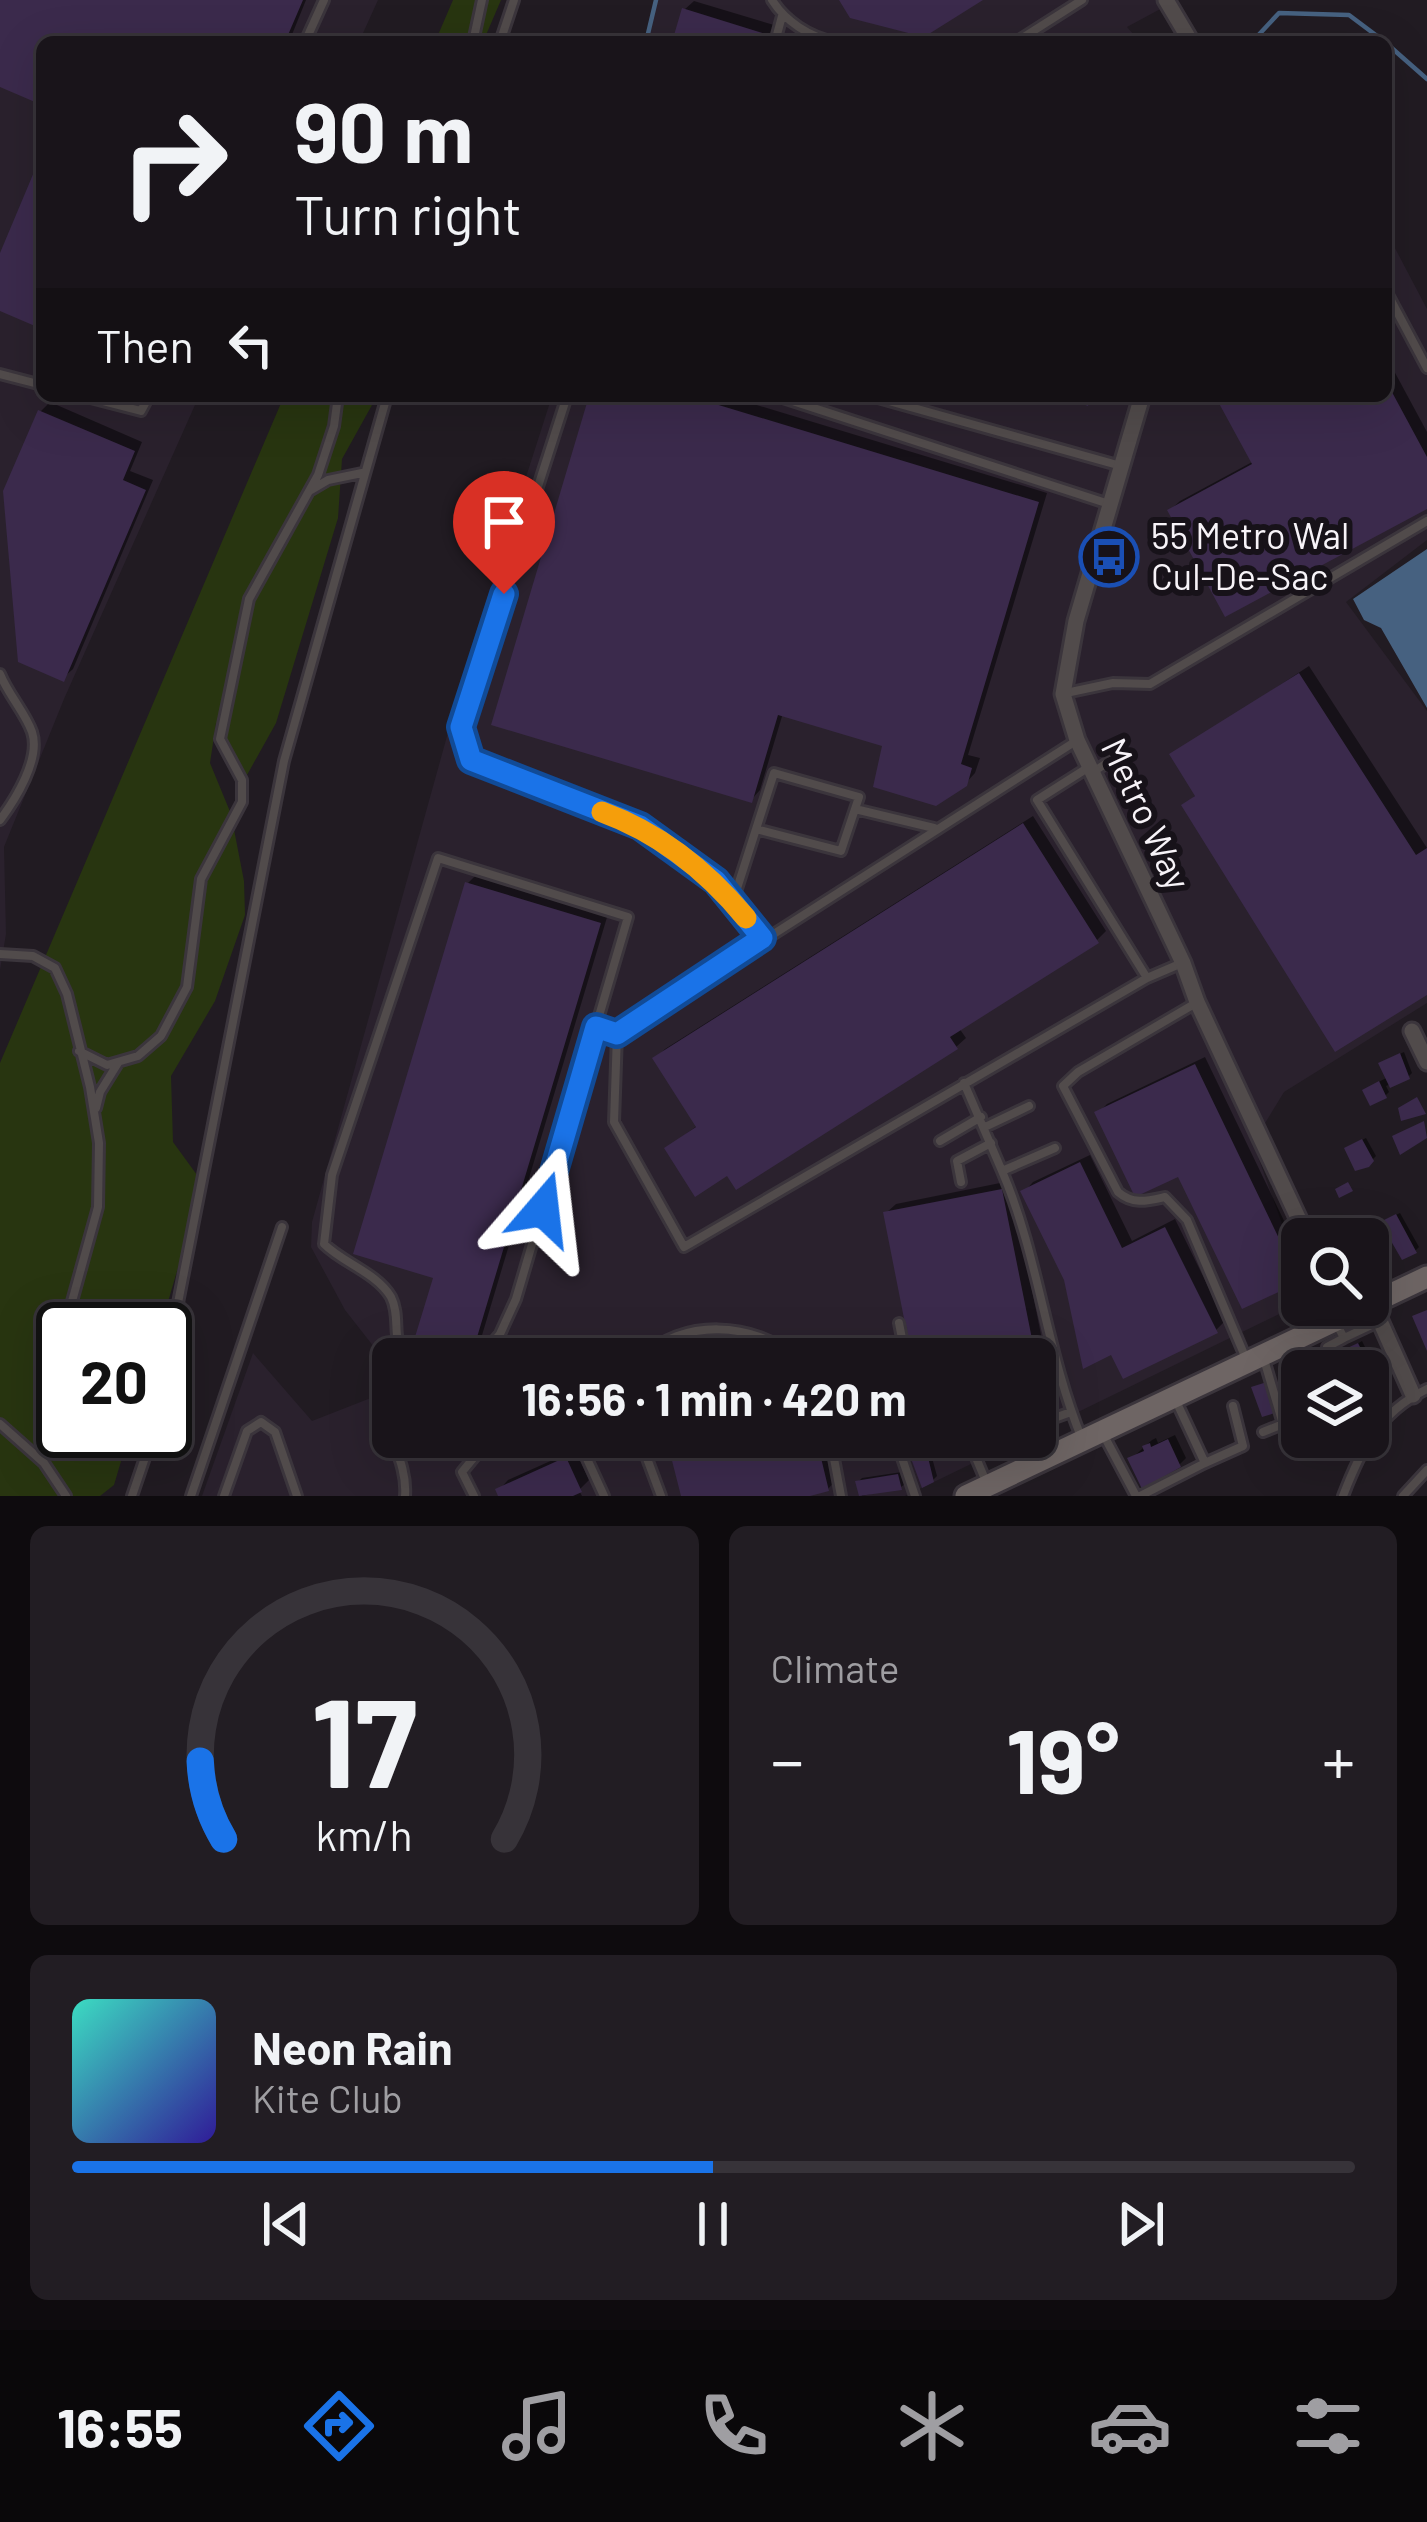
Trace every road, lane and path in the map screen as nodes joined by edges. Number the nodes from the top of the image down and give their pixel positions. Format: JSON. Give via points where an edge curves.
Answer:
{"nodes":[{"id":1,"x":324,"y":0,"type":"edge"},
{"id":2,"x":482,"y":0,"type":"edge"},
{"id":3,"x":514,"y":0,"type":"edge"},
{"id":4,"x":772,"y":0,"type":"edge"},
{"id":5,"x":1082,"y":0,"type":"edge"},
{"id":6,"x":1166,"y":0,"type":"edge"},
{"id":7,"x":782,"y":16,"type":"junction"},
{"id":8,"x":308,"y":36,"type":"edge"},
{"id":9,"x":474,"y":36,"type":"edge"},
{"id":10,"x":502,"y":36,"type":"edge"},
{"id":11,"x":777,"y":36,"type":"edge"},
{"id":12,"x":813,"y":36,"type":"edge"},
{"id":13,"x":1025,"y":36,"type":"edge"},
{"id":14,"x":1187,"y":36,"type":"edge"},
{"id":15,"x":1392,"y":302,"type":"edge"},
{"id":16,"x":1427,"y":368,"type":"edge"},
{"id":17,"x":0,"y":374,"type":"edge"},
{"id":18,"x":36,"y":383,"type":"edge"},
{"id":19,"x":106,"y":402,"type":"edge"},
{"id":20,"x":146,"y":402,"type":"edge"},
{"id":21,"x":337,"y":402,"type":"edge"},
{"id":22,"x":385,"y":402,"type":"edge"},
{"id":23,"x":565,"y":402,"type":"edge"},
{"id":24,"x":795,"y":402,"type":"edge"},
{"id":25,"x":892,"y":402,"type":"edge"},
{"id":26,"x":1140,"y":402,"type":"edge"},
{"id":27,"x":1121,"y":466,"type":"junction"},
{"id":28,"x":362,"y":473,"type":"junction"},
{"id":29,"x":309,"y":490,"type":"junction"},
{"id":30,"x":1110,"y":505,"type":"junction"},
{"id":31,"x":1427,"y":521,"type":"edge"},
{"id":32,"x":0,"y":674,"type":"edge"},
{"id":33,"x":1063,"y":694,"type":"junction"},
{"id":34,"x":1077,"y":740,"type":"junction"},
{"id":35,"x":1124,"y":752,"type":"dead end"},
{"id":36,"x":1090,"y":770,"type":"junction"},
{"id":37,"x":855,"y":809,"type":"junction"},
{"id":38,"x":0,"y":820,"type":"edge"},
{"id":39,"x":756,"y":829,"type":"junction"},
{"id":40,"x":934,"y":829,"type":"junction"},
{"id":41,"x":733,"y":902,"type":"junction"},
{"id":42,"x":762,"y":938,"type":"junction"},
{"id":43,"x":0,"y":954,"type":"edge"},
{"id":44,"x":1184,"y":963,"type":"junction"},
{"id":45,"x":1147,"y":978,"type":"junction"},
{"id":46,"x":1197,"y":1002,"type":"junction"},
{"id":47,"x":596,"y":1027,"type":"junction"},
{"id":48,"x":1412,"y":1031,"type":"dead end"},
{"id":49,"x":617,"y":1034,"type":"junction"},
{"id":50,"x":80,"y":1051,"type":"junction"},
{"id":51,"x":119,"y":1062,"type":"junction"},
{"id":52,"x":1427,"y":1062,"type":"edge"},
{"id":53,"x":964,"y":1083,"type":"junction"},
{"id":54,"x":1029,"y":1106,"type":"dead end"},
{"id":55,"x":94,"y":1115,"type":"junction"},
{"id":56,"x":982,"y":1122,"type":"junction"},
{"id":57,"x":940,"y":1141,"type":"dead end"},
{"id":58,"x":992,"y":1143,"type":"junction"},
{"id":59,"x":1055,"y":1148,"type":"dead end"},
{"id":60,"x":1002,"y":1171,"type":"junction"},
{"id":61,"x":961,"y":1182,"type":"dead end"},
{"id":62,"x":1298,"y":1218,"type":"edge"},
{"id":63,"x":282,"y":1226,"type":"dead end"},
{"id":64,"x":1427,"y":1277,"type":"edge"},
{"id":65,"x":72,"y":1302,"type":"edge"},
{"id":66,"x":178,"y":1302,"type":"edge"},
{"id":67,"x":1389,"y":1303,"type":"edge"},
{"id":68,"x":899,"y":1323,"type":"dead end"},
{"id":69,"x":1334,"y":1326,"type":"edge"},
{"id":70,"x":1384,"y":1326,"type":"edge"},
{"id":71,"x":395,"y":1338,"type":"edge"},
{"id":72,"x":497,"y":1338,"type":"edge"},
{"id":73,"x":667,"y":1338,"type":"edge"},
{"id":74,"x":761,"y":1338,"type":"edge"},
{"id":75,"x":902,"y":1338,"type":"edge"},
{"id":76,"x":1255,"y":1358,"type":"junction"},
{"id":77,"x":1420,"y":1392,"type":"edge"},
{"id":78,"x":1174,"y":1396,"type":"junction"},
{"id":79,"x":1233,"y":1406,"type":"dead end"},
{"id":80,"x":1071,"y":1412,"type":"junction"},
{"id":81,"x":1056,"y":1417,"type":"edge"},
{"id":82,"x":0,"y":1424,"type":"edge"},
{"id":83,"x":1263,"y":1432,"type":"dead end"},
{"id":84,"x":1092,"y":1436,"type":"junction"},
{"id":85,"x":145,"y":1458,"type":"edge"},
{"id":86,"x":398,"y":1458,"type":"edge"},
{"id":87,"x":474,"y":1458,"type":"edge"},
{"id":88,"x":587,"y":1458,"type":"edge"},
{"id":89,"x":647,"y":1458,"type":"edge"},
{"id":90,"x":835,"y":1458,"type":"edge"},
{"id":91,"x":902,"y":1458,"type":"edge"},
{"id":92,"x":976,"y":1458,"type":"edge"},
{"id":93,"x":1205,"y":1463,"type":"junction"},
{"id":94,"x":1427,"y":1470,"type":"edge"},
{"id":95,"x":988,"y":1486,"type":"junction"},
{"id":96,"x":65,"y":1496,"type":"edge"},
{"id":97,"x":132,"y":1496,"type":"edge"},
{"id":98,"x":191,"y":1496,"type":"edge"},
{"id":99,"x":224,"y":1496,"type":"edge"},
{"id":100,"x":297,"y":1496,"type":"edge"},
{"id":101,"x":404,"y":1496,"type":"edge"},
{"id":102,"x":474,"y":1496,"type":"edge"},
{"id":103,"x":604,"y":1496,"type":"edge"},
{"id":104,"x":661,"y":1496,"type":"edge"},
{"id":105,"x":841,"y":1496,"type":"edge"},
{"id":106,"x":915,"y":1496,"type":"edge"},
{"id":107,"x":966,"y":1496,"type":"edge"},
{"id":108,"x":1138,"y":1496,"type":"edge"},
{"id":109,"x":1343,"y":1496,"type":"edge"},
{"id":110,"x":1403,"y":1496,"type":"edge"}],
"edges":[{"from":1,"to":8,"type":"lane"},
{"from":2,"to":9,"type":"lane"},
{"from":3,"to":10,"type":"lane"},
{"from":4,"to":7,"type":"lane"},
{"from":5,"to":13,"type":"lane"},
{"from":6,"to":14,"type":"street"},
{"from":7,"to":11,"type":"lane"},
{"from":7,"to":12,"type":"lane"},
{"from":15,"to":16,"type":"lane"},
{"from":17,"to":18,"type":"lane"},
{"from":19,"to":20,"type":"lane","via":[[141,411]]},
{"from":21,"to":29,"type":"lane"},
{"from":22,"to":28,"type":"lane"},
{"from":23,"to":41,"type":"lane","via":[[461,727],[471,760],[640,826]]},
{"from":24,"to":30,"type":"lane"},
{"from":25,"to":27,"type":"lane"},
{"from":26,"to":27,"type":"street","name":"Metro Way"},
{"from":27,"to":30,"type":"street","name":"Metro Way"},
{"from":28,"to":29,"type":"lane"},
{"from":28,"to":66,"type":"lane","via":[[259,872]]},
{"from":29,"to":51,"type":"lane","via":[[249,599],[220,739],[242,780],[242,802],[201,879],[187,987],[161,1036]]},
{"from":30,"to":33,"type":"street","name":"Metro Way"},
{"from":31,"to":33,"type":"lane","via":[[1150,685]]},
{"from":32,"to":38,"type":"lane","via":[[34,735],[15,800]]},
{"from":33,"to":34,"type":"street","name":"Metro Way"},
{"from":34,"to":36,"type":"street","name":"Metro Way"},
{"from":34,"to":40,"type":"lane"},
{"from":35,"to":36,"type":"lane"},
{"from":36,"to":44,"type":"street","name":"Metro Way"},
{"from":36,"to":45,"type":"lane","via":[[1037,800]]},
{"from":37,"to":39,"type":"lane","via":[[842,851]]},
{"from":37,"to":39,"type":"lane","via":[[859,797],[774,773]]},
{"from":37,"to":40,"type":"lane"},
{"from":39,"to":41,"type":"lane"},
{"from":40,"to":42,"type":"lane"},
{"from":41,"to":42,"type":"lane"},
{"from":42,"to":49,"type":"lane"},
{"from":43,"to":50,"type":"lane","via":[[33,956],[55,968]]},
{"from":44,"to":45,"type":"lane"},
{"from":44,"to":46,"type":"street","name":"Metro Way"},
{"from":45,"to":53,"type":"lane"},
{"from":46,"to":62,"type":"street","name":"Metro Way"},
{"from":46,"to":76,"type":"lane","via":[[1063,1086],[1118,1192],[1144,1202],[1166,1197],[1187,1220]]},
{"from":47,"to":49,"type":"lane"},
{"from":47,"to":71,"type":"lane","via":[[628,916],[438,858],[332,1175],[324,1244],[391,1297]]},
{"from":47,"to":72,"type":"lane","via":[[517,1300]]},
{"from":48,"to":52,"type":"street"},
{"from":49,"to":53,"type":"lane","via":[[614,1122],[684,1247]]},
{"from":50,"to":51,"type":"lane","via":[[107,1065]]},
{"from":50,"to":55,"type":"lane"},
{"from":51,"to":55,"type":"lane"},
{"from":53,"to":56,"type":"lane"},
{"from":54,"to":56,"type":"lane"},
{"from":55,"to":65,"type":"lane","via":[[98,1207]]},
{"from":56,"to":57,"type":"lane"},
{"from":56,"to":58,"type":"lane"},
{"from":58,"to":60,"type":"lane"},
{"from":58,"to":61,"type":"lane","via":[[957,1160]]},
{"from":59,"to":60,"type":"lane"},
{"from":60,"to":80,"type":"lane"},
{"from":63,"to":98,"type":"lane"},
{"from":64,"to":67,"type":"main road"},
{"from":68,"to":75,"type":"lane"},
{"from":69,"to":76,"type":"main road"},
{"from":70,"to":77,"type":"street"},
{"from":73,"to":74,"type":"lane","via":[[713,1327]]},
{"from":76,"to":78,"type":"main road"},
{"from":76,"to":83,"type":"lane","via":[[1283,1424]]},
{"from":77,"to":109,"type":"lane","via":[[1363,1445]]},
{"from":78,"to":84,"type":"main road"},
{"from":78,"to":93,"type":"lane"},
{"from":79,"to":93,"type":"lane","via":[[1243,1446]]},
{"from":80,"to":81,"type":"lane"},
{"from":80,"to":84,"type":"lane"},
{"from":82,"to":96,"type":"lane","via":[[44,1463]]},
{"from":84,"to":95,"type":"main road"},
{"from":84,"to":108,"type":"lane"},
{"from":85,"to":97,"type":"lane"},
{"from":86,"to":101,"type":"lane"},
{"from":87,"to":102,"type":"lane","via":[[462,1472]]},
{"from":88,"to":103,"type":"lane"},
{"from":89,"to":104,"type":"lane"},
{"from":90,"to":105,"type":"lane"},
{"from":91,"to":106,"type":"lane"},
{"from":92,"to":95,"type":"lane"},
{"from":93,"to":108,"type":"lane"},
{"from":94,"to":110,"type":"lane"},
{"from":95,"to":107,"type":"main road"},
{"from":99,"to":100,"type":"lane","via":[[247,1431],[261,1422],[275,1432]]}]}
